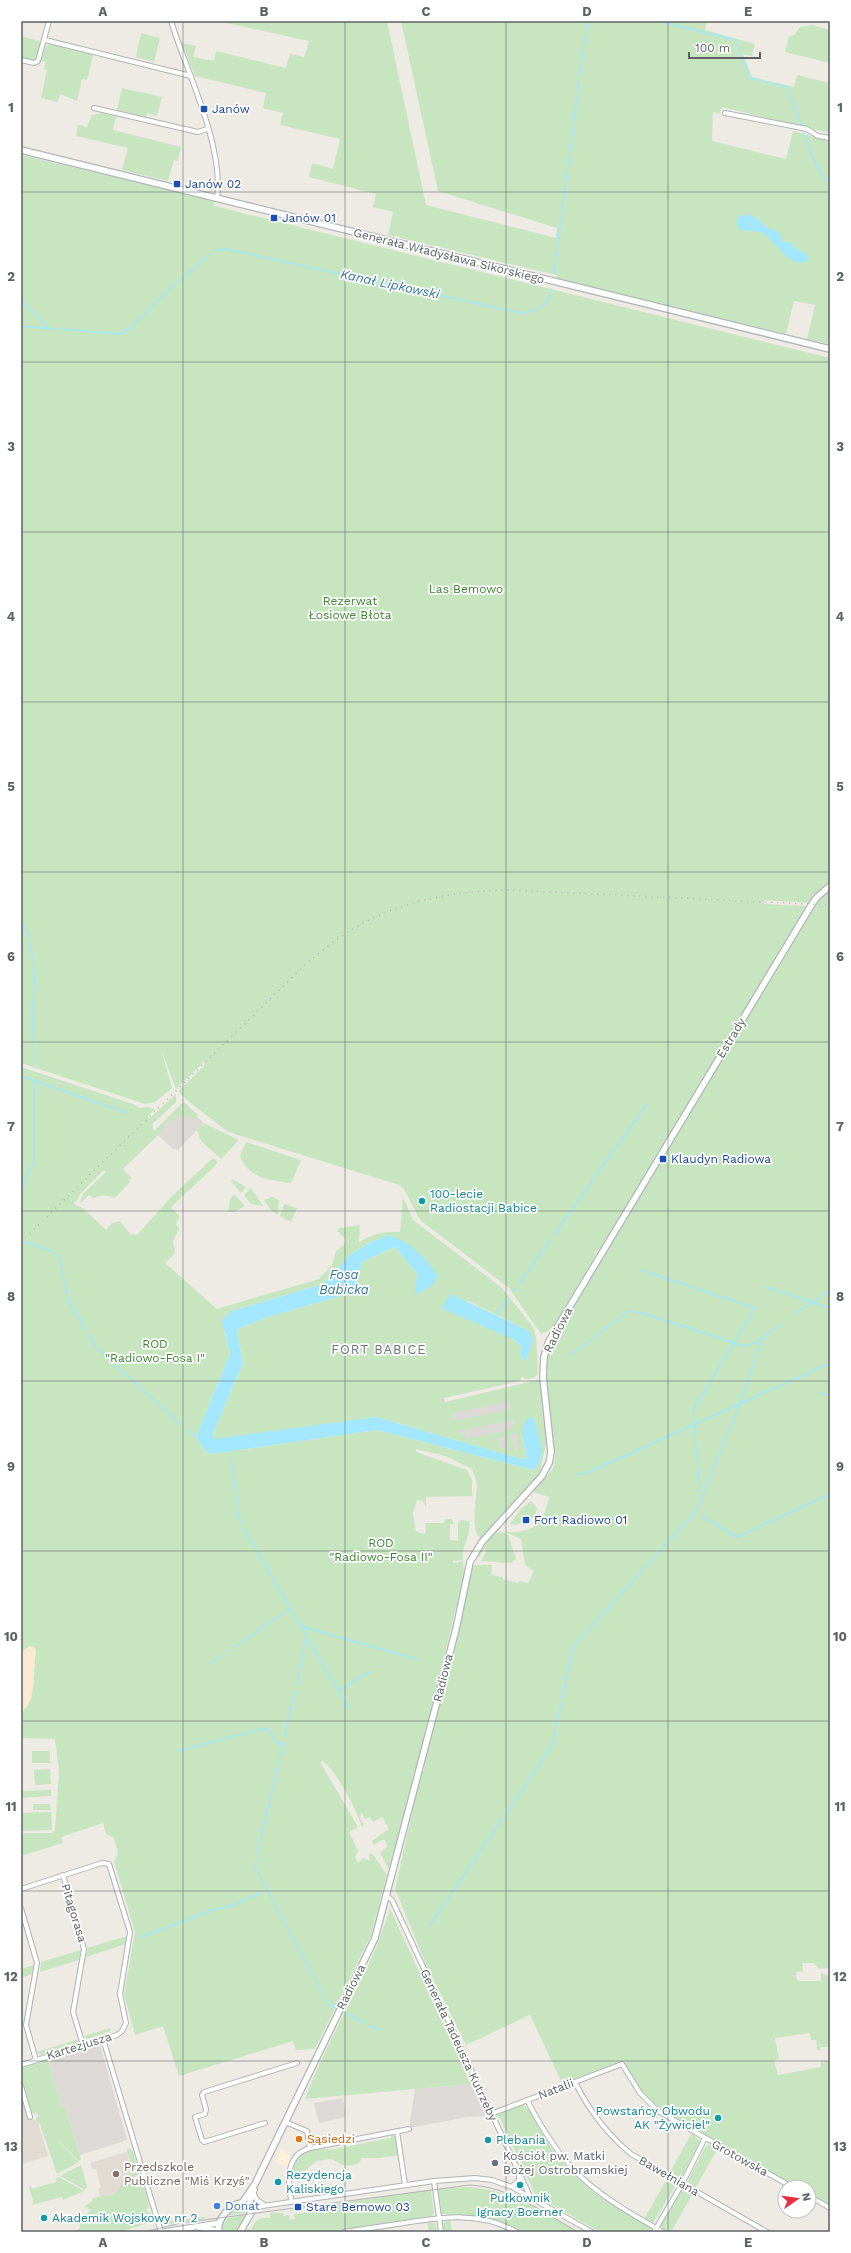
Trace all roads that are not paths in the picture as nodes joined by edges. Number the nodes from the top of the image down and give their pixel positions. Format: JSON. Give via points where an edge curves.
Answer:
{"nodes":[{"id":1,"x":49,"y":21,"type":"edge"},
{"id":2,"x":165,"y":21,"type":"edge"},
{"id":3,"x":171,"y":22,"type":"edge"},
{"id":4,"x":45,"y":40,"type":"junction"},
{"id":5,"x":21,"y":60,"type":"edge"},
{"id":6,"x":191,"y":76,"type":"junction"},
{"id":7,"x":94,"y":108,"type":"dead end"},
{"id":8,"x":725,"y":113,"type":"dead end"},
{"id":9,"x":207,"y":129,"type":"junction"},
{"id":10,"x":830,"y":138,"type":"edge"},
{"id":11,"x":21,"y":150,"type":"edge"},
{"id":12,"x":217,"y":200,"type":"junction"},
{"id":13,"x":830,"y":349,"type":"edge"},
{"id":14,"x":830,"y":886,"type":"edge"},
{"id":15,"x":637,"y":1193,"type":"joint"},
{"id":16,"x":63,"y":1875,"type":"junction"},
{"id":17,"x":21,"y":1889,"type":"edge"},
{"id":18,"x":387,"y":1896,"type":"junction"},
{"id":19,"x":21,"y":1908,"type":"edge"},
{"id":20,"x":103,"y":2039,"type":"junction"},
{"id":21,"x":83,"y":2045,"type":"junction"},
{"id":22,"x":36,"y":2060,"type":"junction"},
{"id":23,"x":297,"y":2063,"type":"dead end"},
{"id":24,"x":620,"y":2064,"type":"joint"},
{"id":25,"x":21,"y":2065,"type":"edge"},
{"id":26,"x":575,"y":2082,"type":"junction"},
{"id":27,"x":21,"y":2086,"type":"edge"},
{"id":28,"x":527,"y":2100,"type":"junction"},
{"id":29,"x":491,"y":2114,"type":"junction"},
{"id":30,"x":30,"y":2117,"type":"dead end"},
{"id":31,"x":265,"y":2122,"type":"dead end"},
{"id":32,"x":285,"y":2122,"type":"junction"},
{"id":33,"x":409,"y":2129,"type":"dead end"},
{"id":34,"x":397,"y":2131,"type":"junction"},
{"id":35,"x":705,"y":2138,"type":"junction"},
{"id":36,"x":310,"y":2148,"type":"junction"},
{"id":37,"x":519,"y":2171,"type":"junction"},
{"id":38,"x":778,"y":2179,"type":"edge"},
{"id":39,"x":434,"y":2181,"type":"junction"},
{"id":40,"x":255,"y":2184,"type":"junction"},
{"id":41,"x":682,"y":2184,"type":"junction"},
{"id":42,"x":405,"y":2185,"type":"junction"},
{"id":43,"x":512,"y":2187,"type":"junction"},
{"id":44,"x":253,"y":2193,"type":"junction"},
{"id":45,"x":530,"y":2196,"type":"junction"},
{"id":46,"x":291,"y":2200,"type":"junction"},
{"id":47,"x":817,"y":2201,"type":"edge"},
{"id":48,"x":242,"y":2203,"type":"junction"},
{"id":49,"x":263,"y":2204,"type":"junction"},
{"id":50,"x":830,"y":2208,"type":"edge"},
{"id":51,"x":249,"y":2209,"type":"junction"},
{"id":52,"x":439,"y":2218,"type":"junction"},
{"id":53,"x":219,"y":2223,"type":"junction"},
{"id":54,"x":193,"y":2227,"type":"junction"},
{"id":55,"x":655,"y":2230,"type":"edge"},
{"id":56,"x":162,"y":2232,"type":"edge"},
{"id":57,"x":219,"y":2232,"type":"edge"},
{"id":58,"x":240,"y":2232,"type":"edge"},
{"id":59,"x":344,"y":2232,"type":"edge"},
{"id":60,"x":440,"y":2232,"type":"edge"},
{"id":61,"x":517,"y":2232,"type":"edge"},
{"id":62,"x":592,"y":2232,"type":"edge"},
{"id":63,"x":664,"y":2232,"type":"edge"},
{"id":64,"x":767,"y":2232,"type":"edge"}],
"edges":[{"from":1,"to":4,"type":"street"},
{"from":2,"to":3,"type":"street"},
{"from":3,"to":6,"type":"street"},
{"from":4,"to":5,"type":"street","via":[[38,61],[34,63]]},
{"from":4,"to":6,"type":"street"},
{"from":6,"to":9,"type":"street"},
{"from":7,"to":9,"type":"street","via":[[198,132]]},
{"from":8,"to":10,"type":"street","via":[[807,129],[818,136]]},
{"from":9,"to":12,"type":"street","via":[[218,170]]},
{"from":11,"to":12,"type":"main road","name":"Generała Władysława Sikorskiego"},
{"from":12,"to":13,"type":"main road","name":"Generała Władysława Sikorskiego"},
{"from":14,"to":15,"type":"main road","name":"Estrady","via":[[812,904]]},
{"from":15,"to":18,"type":"main road","name":"Radiowa","via":[[546,1347],[543,1377],[551,1452],[548,1466],[542,1476],[482,1542],[470,1562],[453,1640]]},
{"from":16,"to":17,"type":"street"},
{"from":16,"to":20,"type":"street","name":"Kartezjusza","via":[[102,1863],[109,1864],[130,1932],[120,1994],[126,2023],[122,2031]]},
{"from":16,"to":21,"type":"street","name":"Pitagorasa","via":[[84,1949],[73,2012]]},
{"from":18,"to":29,"type":"street","name":"Generała Tadeusza Kutrzeby","via":[[392,1900]]},
{"from":18,"to":32,"type":"main road","name":"Radiowa","via":[[375,1938]]},
{"from":19,"to":22,"type":"street","via":[[37,1963],[26,2025]]},
{"from":20,"to":21,"type":"street","name":"Kartezjusza"},
{"from":20,"to":56,"type":"street"},
{"from":21,"to":22,"type":"street","name":"Kartezjusza"},
{"from":22,"to":25,"type":"street","name":"Kartezjusza"},
{"from":23,"to":31,"type":"street","via":[[204,2092],[202,2095],[205,2114],[195,2118],[204,2142]]},
{"from":24,"to":26,"type":"street","name":"Natalii"},
{"from":24,"to":35,"type":"street","name":"Grotowska","via":[[649,2103],[669,2118]]},
{"from":26,"to":28,"type":"street","name":"Natalii"},
{"from":26,"to":41,"type":"street","name":"Bawełniana","via":[[586,2105],[612,2137],[631,2154]]},
{"from":27,"to":30,"type":"street"},
{"from":28,"to":29,"type":"street","name":"Natalii"},
{"from":28,"to":55,"type":"street","via":[[553,2147],[580,2177],[593,2190]]},
{"from":29,"to":37,"type":"street","name":"Generała Tadeusza Kutrzeby"},
{"from":32,"to":36,"type":"street","via":[[307,2132]]},
{"from":32,"to":40,"type":"main road","name":"Radiowa"},
{"from":33,"to":34,"type":"street"},
{"from":34,"to":36,"type":"street"},
{"from":34,"to":42,"type":"street"},
{"from":35,"to":38,"type":"street","name":"Grotowska"},
{"from":35,"to":41,"type":"street"},
{"from":36,"to":46,"type":"street","via":[[301,2152],[288,2173]]},
{"from":37,"to":43,"type":"street","via":[[520,2178]]},
{"from":37,"to":45,"type":"street","name":"Generała Tadeusza Kutrzeby"},
{"from":39,"to":42,"type":"street"},
{"from":39,"to":43,"type":"street","via":[[475,2178],[492,2180]]},
{"from":39,"to":52,"type":"street"},
{"from":40,"to":44,"type":"main road","name":"Radiowa"},
{"from":40,"to":48,"type":"main road","name":"Radiowa"},
{"from":41,"to":55,"type":"street"},
{"from":41,"to":64,"type":"street","name":"Bawełniana"},
{"from":42,"to":46,"type":"street"},
{"from":43,"to":45,"type":"street"},
{"from":44,"to":49,"type":"street"},
{"from":44,"to":51,"type":"main road","name":"Radiowa"},
{"from":45,"to":62,"type":"street"},
{"from":46,"to":49,"type":"street"},
{"from":47,"to":50,"type":"street"},
{"from":48,"to":51,"type":"main road"},
{"from":48,"to":53,"type":"main road","via":[[232,2205]]},
{"from":49,"to":51,"type":"street"},
{"from":51,"to":58,"type":"main road","name":"Radiowa","via":[[250,2216]]},
{"from":52,"to":59,"type":"street"},
{"from":52,"to":60,"type":"street"},
{"from":52,"to":61,"type":"street","via":[[479,2218]]},
{"from":53,"to":54,"type":"street"},
{"from":53,"to":57,"type":"main road"},
{"from":54,"to":56,"type":"street"},
{"from":54,"to":57,"type":"street"},
{"from":55,"to":63,"type":"street"}]}
